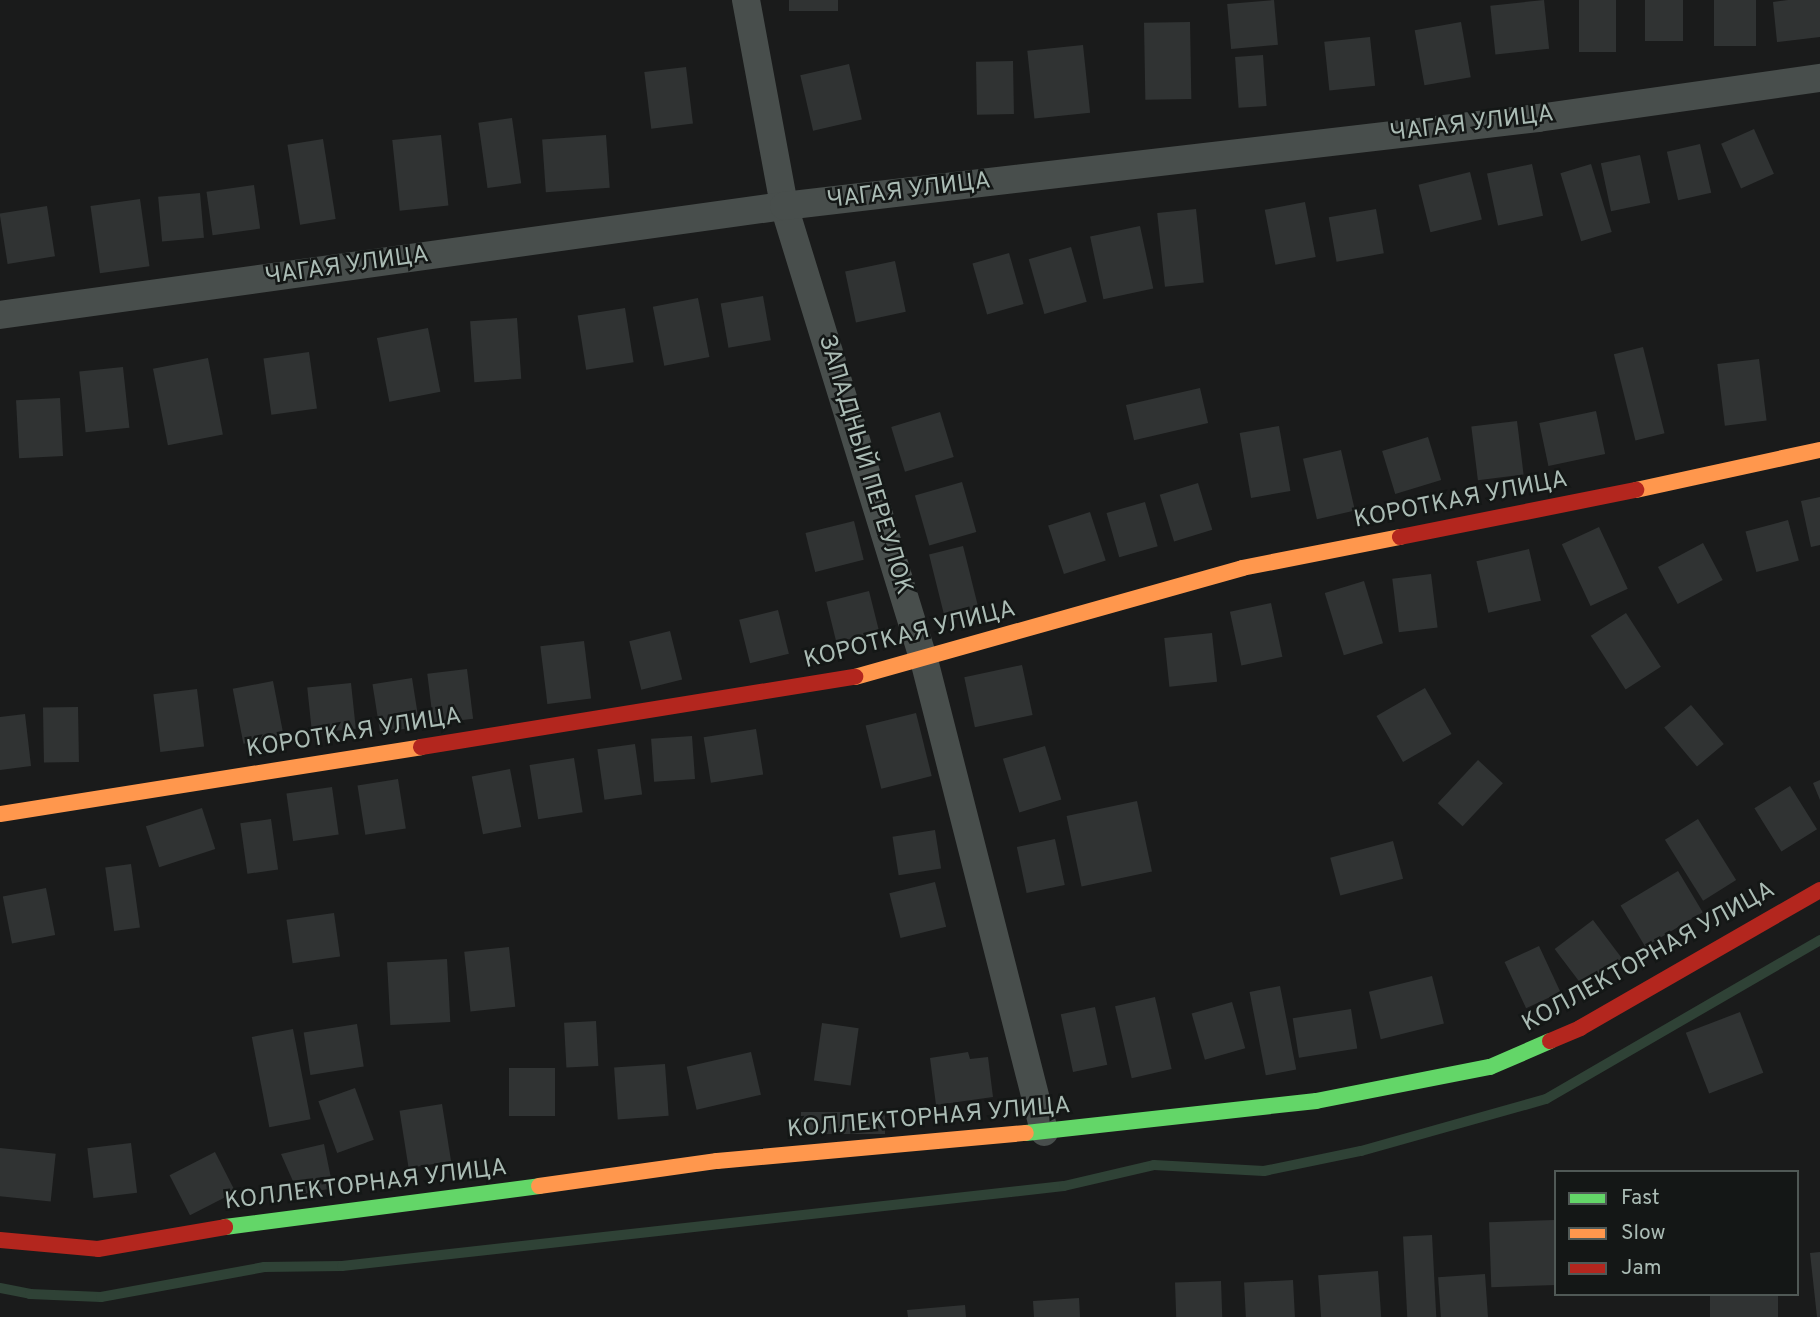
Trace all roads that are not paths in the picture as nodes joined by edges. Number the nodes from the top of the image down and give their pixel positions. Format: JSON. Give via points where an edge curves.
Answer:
{"nodes":[{"id":1,"x":746,"y":0,"type":"edge"},
{"id":2,"x":1820,"y":78,"type":"edge"},
{"id":3,"x":784,"y":206,"type":"junction"},
{"id":4,"x":0,"y":315,"type":"edge"},
{"id":5,"x":1820,"y":450,"type":"edge"},
{"id":6,"x":924,"y":660,"type":"junction"},
{"id":7,"x":0,"y":814,"type":"edge"},
{"id":8,"x":1820,"y":890,"type":"edge"},
{"id":9,"x":1044,"y":1132,"type":"junction"},
{"id":10,"x":0,"y":1240,"type":"edge"}],
"edges":[{"from":1,"to":3,"type":"street","name":"ЗАПАДНЫЙ ПЕРЕУЛОК"},
{"from":2,"to":3,"type":"street","name":"ЧАГАЯ УЛИЦА","via":[[1538,118]]},
{"from":3,"to":4,"type":"street","name":"ЧАГАЯ УЛИЦА"},
{"from":3,"to":6,"type":"street","name":"ЗАПАДНЫЙ ПЕРЕУЛОК"},
{"from":5,"to":6,"type":"street","name":"КОРОТКАЯ УЛИЦА","via":[[1242,568]]},
{"from":6,"to":7,"type":"street","name":"КОРОТКАЯ УЛИЦА","via":[[839,681]]},
{"from":6,"to":9,"type":"street","name":"ЗАПАДНЫЙ ПЕРЕУЛОК"},
{"from":8,"to":9,"type":"street","name":"КОЛЛЕКТОРНАЯ УЛИЦА","via":[[1580,1028],[1490,1067],[1316,1101]]},
{"from":9,"to":10,"type":"street","name":"КОЛЛЕКТОРНАЯ УЛИЦА","via":[[717,1161],[236,1224],[98,1249]]}]}
